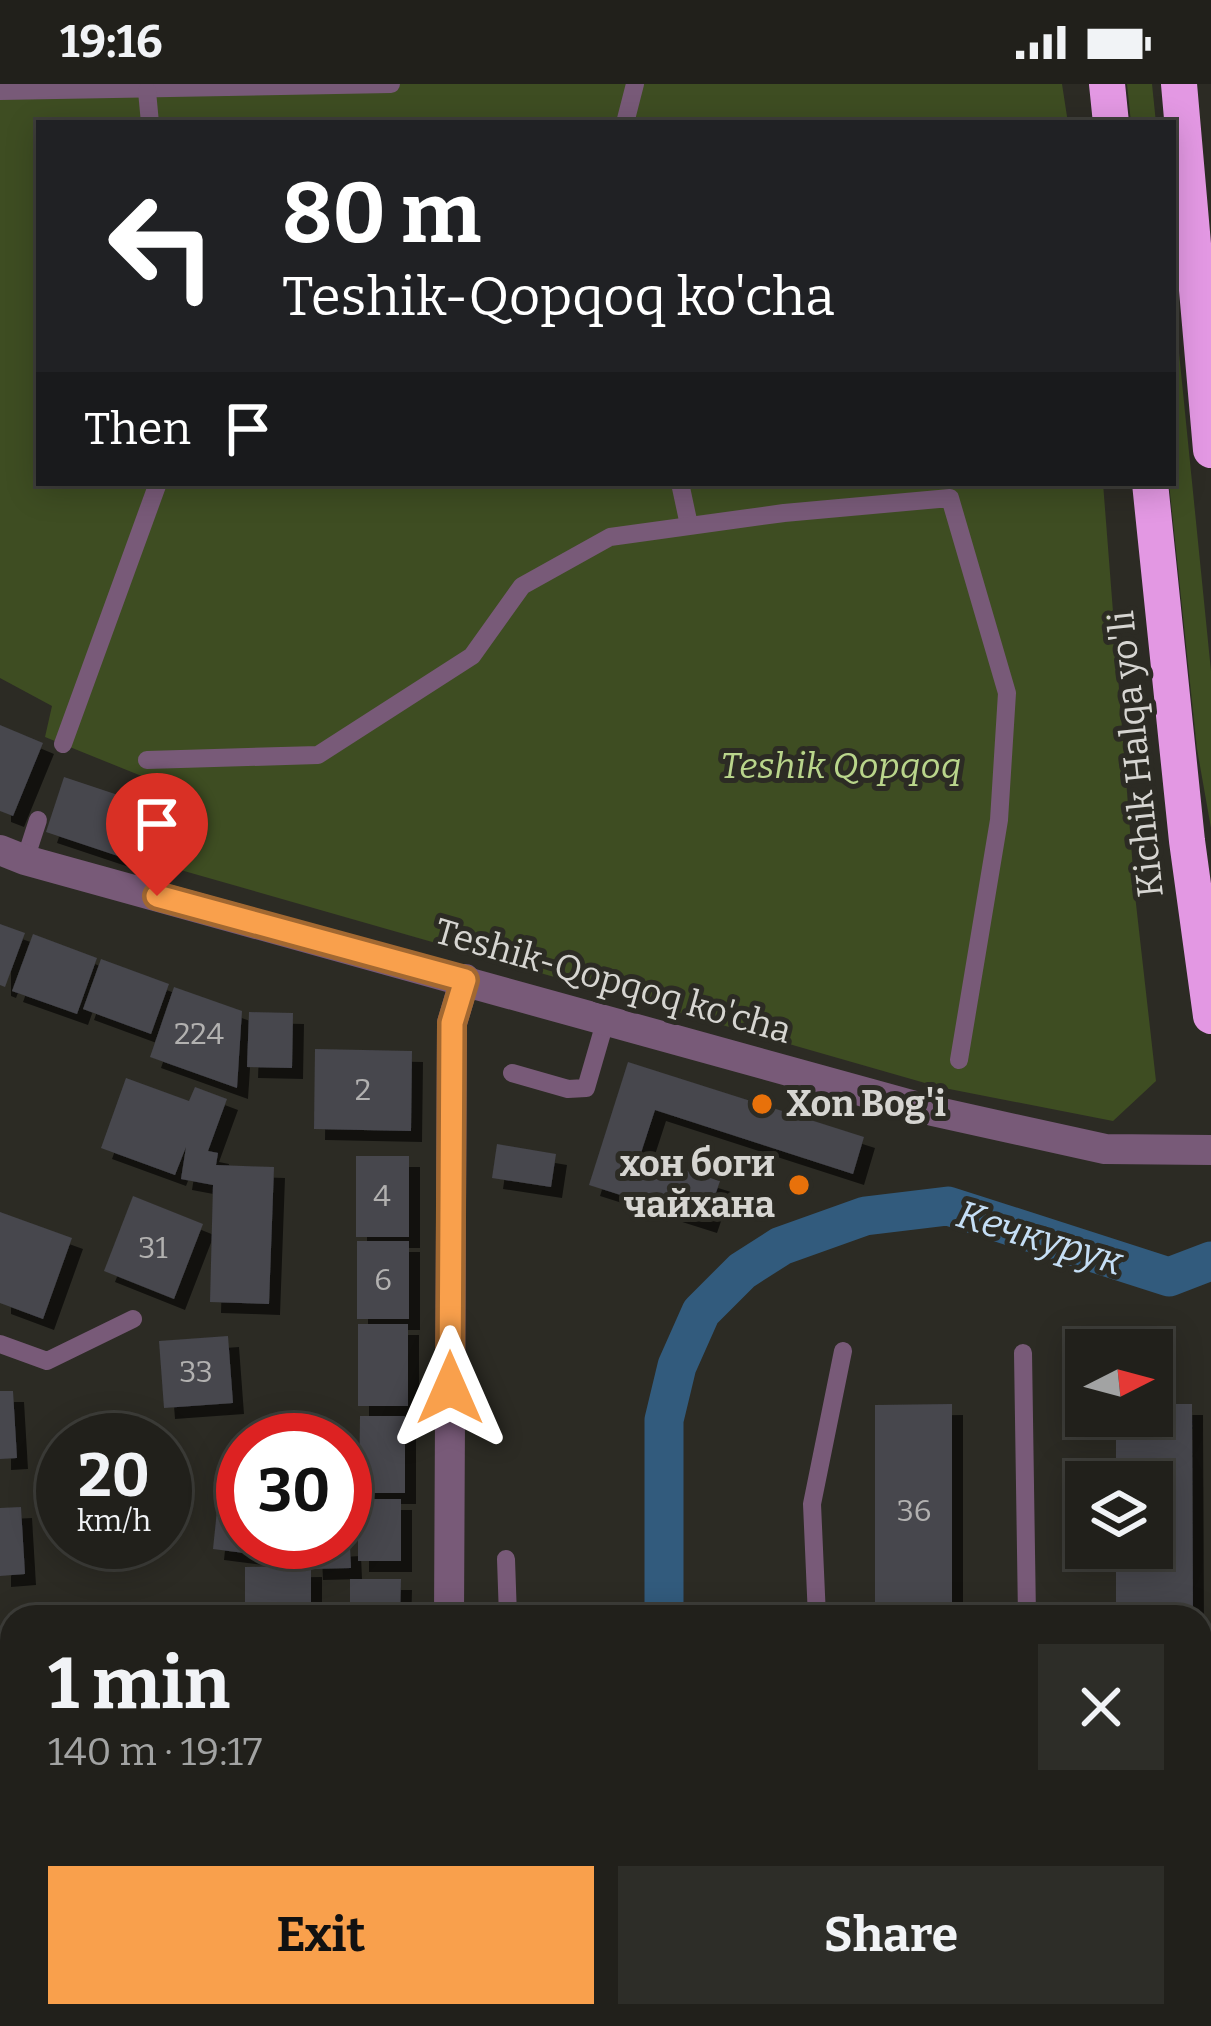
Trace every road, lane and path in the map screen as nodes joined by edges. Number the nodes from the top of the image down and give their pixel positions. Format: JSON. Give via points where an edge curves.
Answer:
{"nodes":[{"id":1,"x":368,"y":84,"type":"edge"},
{"id":2,"x":391,"y":84,"type":"edge"},
{"id":3,"x":635,"y":84,"type":"edge"},
{"id":4,"x":1107,"y":84,"type":"edge"},
{"id":5,"x":1179,"y":84,"type":"edge"},
{"id":6,"x":0,"y":91,"type":"edge"},
{"id":7,"x":147,"y":91,"type":"junction"},
{"id":8,"x":150,"y":120,"type":"edge"},
{"id":9,"x":626,"y":120,"type":"edge"},
{"id":10,"x":1112,"y":120,"type":"edge"},
{"id":11,"x":1206,"y":322,"type":"edge"},
{"id":12,"x":1209,"y":400,"type":"edge"},
{"id":13,"x":1211,"y":450,"type":"edge"},
{"id":14,"x":157,"y":486,"type":"edge"},
{"id":15,"x":681,"y":486,"type":"edge"},
{"id":16,"x":1150,"y":486,"type":"edge"},
{"id":17,"x":689,"y":525,"type":"junction"},
{"id":18,"x":63,"y":744,"type":"dead end"},
{"id":19,"x":147,"y":760,"type":"dead end"},
{"id":20,"x":38,"y":820,"type":"dead end"},
{"id":21,"x":12,"y":855,"type":"edge"},
{"id":22,"x":465,"y":980,"type":"junction"},
{"id":23,"x":1211,"y":1016,"type":"edge"},
{"id":24,"x":606,"y":1019,"type":"junction"},
{"id":25,"x":959,"y":1060,"type":"dead end"},
{"id":26,"x":512,"y":1073,"type":"dead end"},
{"id":27,"x":1211,"y":1150,"type":"edge"},
{"id":28,"x":133,"y":1318,"type":"dead end"},
{"id":29,"x":0,"y":1344,"type":"edge"},
{"id":30,"x":843,"y":1351,"type":"dead end"},
{"id":31,"x":1023,"y":1353,"type":"dead end"},
{"id":32,"x":506,"y":1558,"type":"dead end"},
{"id":33,"x":448,"y":1605,"type":"edge"},
{"id":34,"x":508,"y":1605,"type":"edge"},
{"id":35,"x":816,"y":1605,"type":"edge"},
{"id":36,"x":1027,"y":1605,"type":"edge"}],
"edges":[{"from":1,"to":2,"type":"lane"},
{"from":1,"to":7,"type":"lane"},
{"from":3,"to":9,"type":"lane"},
{"from":4,"to":10,"type":"highway"},
{"from":5,"to":11,"type":"highway"},
{"from":6,"to":7,"type":"lane"},
{"from":7,"to":8,"type":"lane"},
{"from":11,"to":12,"type":"highway"},
{"from":12,"to":13,"type":"highway"},
{"from":14,"to":18,"type":"lane"},
{"from":15,"to":17,"type":"lane"},
{"from":16,"to":23,"type":"highway","name":"Kichik Halqa yo'li"},
{"from":17,"to":19,"type":"lane","via":[[610,537],[522,586],[472,656],[318,755]]},
{"from":17,"to":25,"type":"lane","via":[[950,498],[1007,692],[999,820]]},
{"from":20,"to":21,"type":"lane"},
{"from":21,"to":22,"type":"street","name":"Teshik-Qopqoq ko'cha"},
{"from":22,"to":24,"type":"street","name":"Teshik-Qopqoq ko'cha"},
{"from":22,"to":33,"type":"street","via":[[452,1023]]},
{"from":24,"to":26,"type":"lane","via":[[586,1088]]},
{"from":24,"to":27,"type":"street","name":"Teshik-Qopqoq ko'cha","via":[[932,1111],[1106,1149]]},
{"from":28,"to":29,"type":"lane","via":[[47,1361]]},
{"from":30,"to":35,"type":"lane","via":[[812,1504]]},
{"from":31,"to":36,"type":"lane"},
{"from":32,"to":34,"type":"lane"}]}
